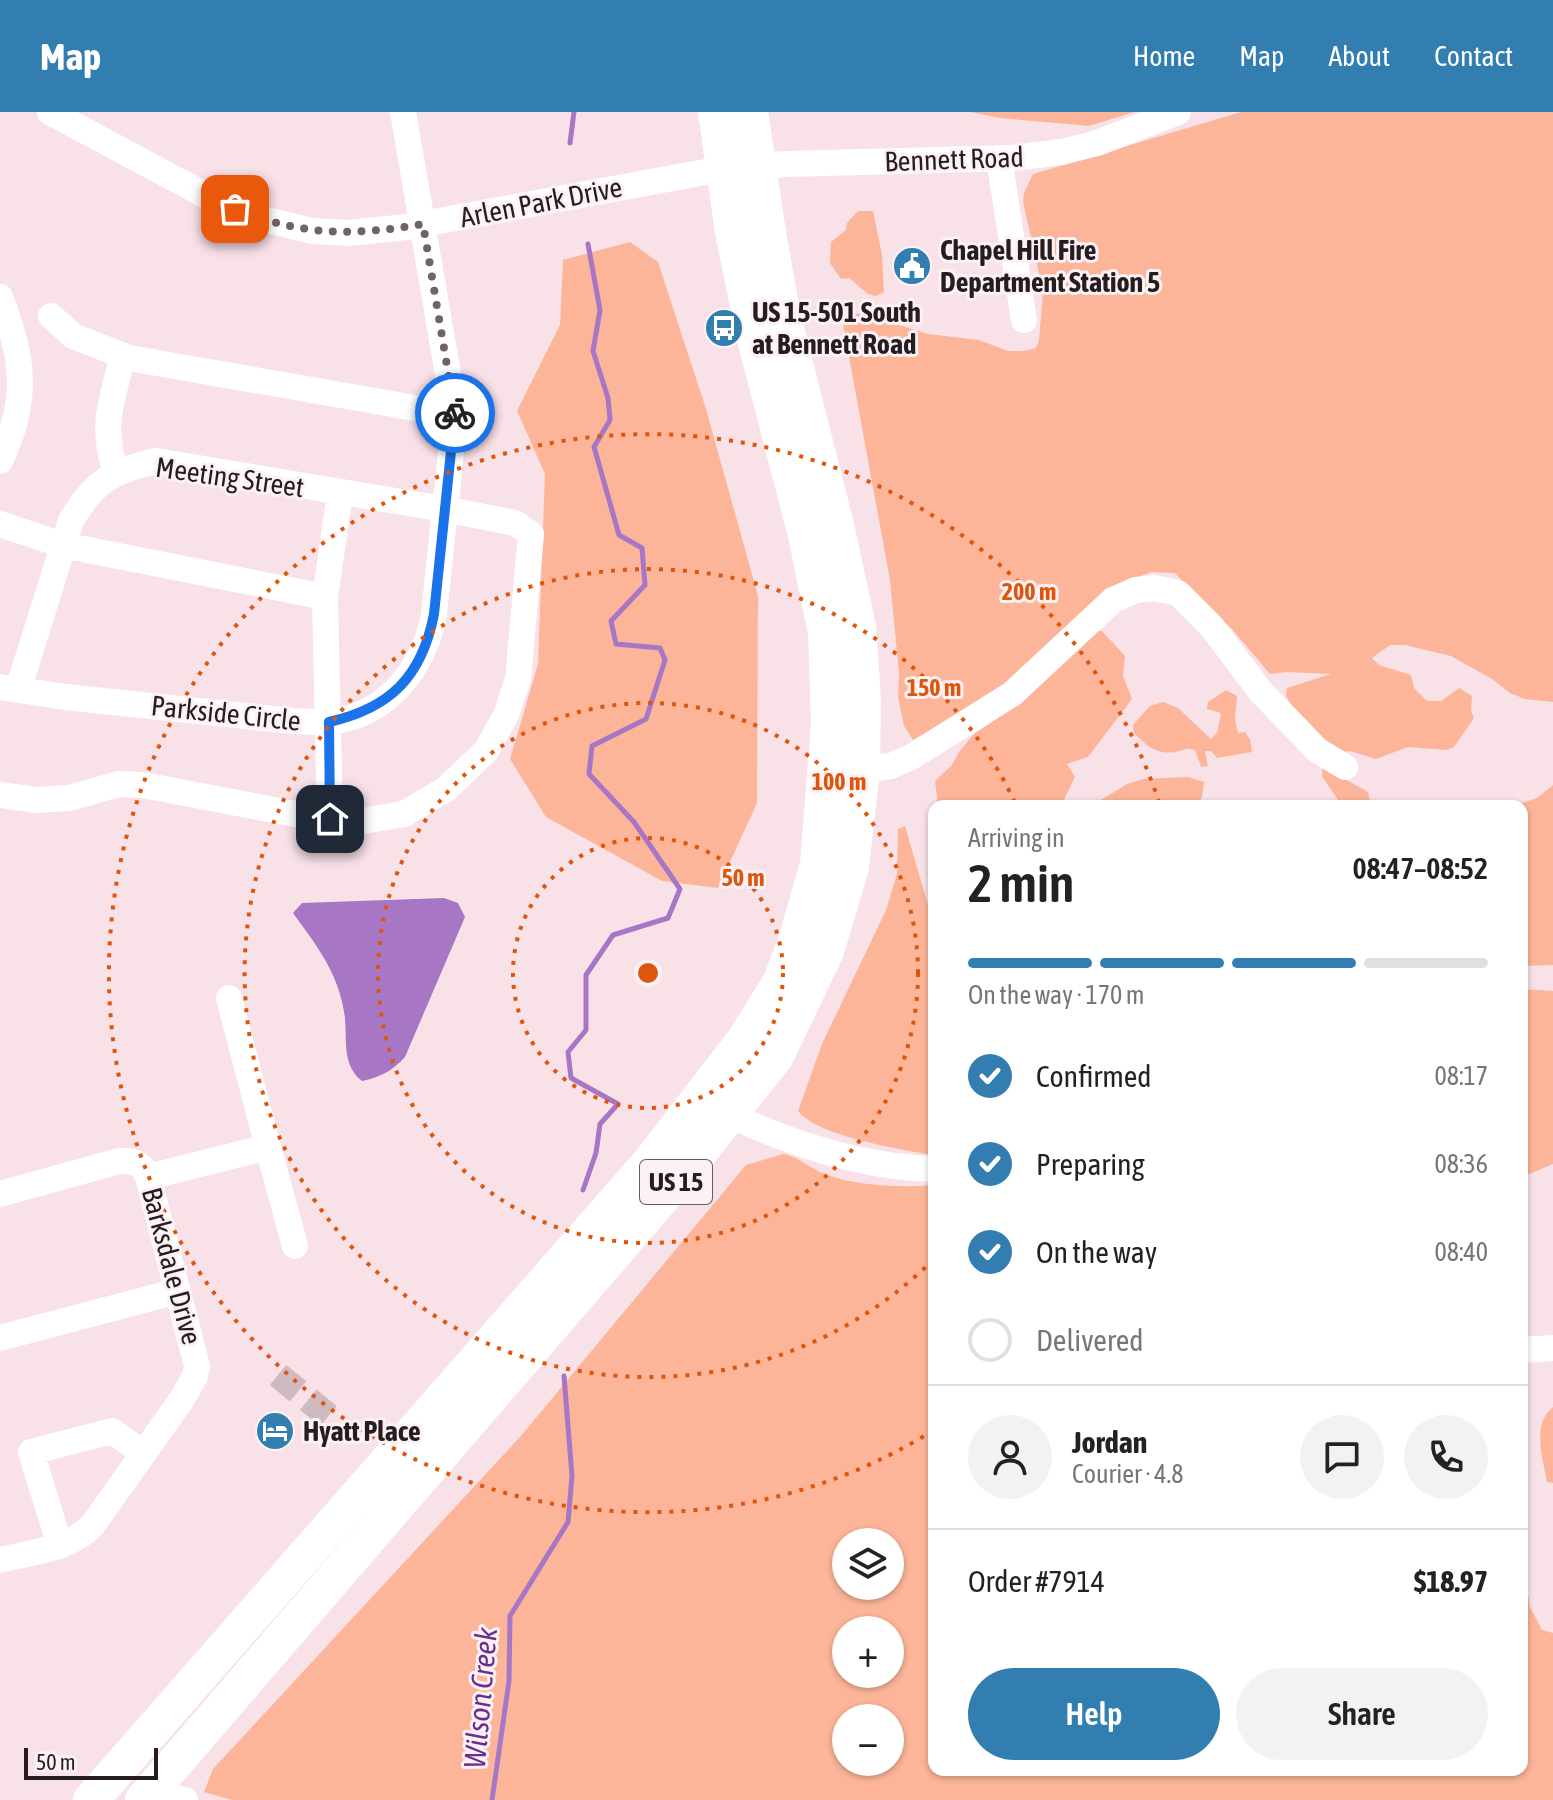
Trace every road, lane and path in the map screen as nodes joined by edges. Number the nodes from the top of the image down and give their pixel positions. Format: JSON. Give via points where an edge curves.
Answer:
{"nodes":[{"id":1,"x":50,"y":112,"type":"edge"},
{"id":2,"x":403,"y":112,"type":"edge"},
{"id":3,"x":716,"y":112,"type":"edge"},
{"id":4,"x":750,"y":112,"type":"edge"},
{"id":5,"x":1178,"y":112,"type":"edge"},
{"id":6,"x":999,"y":158,"type":"junction"},
{"id":7,"x":740,"y":167,"type":"junction"},
{"id":8,"x":423,"y":224,"type":"junction"},
{"id":9,"x":0,"y":297,"type":"edge"},
{"id":10,"x":51,"y":316,"type":"dead end"},
{"id":11,"x":1024,"y":320,"type":"dead end"},
{"id":12,"x":129,"y":358,"type":"junction"},
{"id":13,"x":455,"y":415,"type":"junction"},
{"id":14,"x":0,"y":461,"type":"edge"},
{"id":15,"x":116,"y":473,"type":"junction"},
{"id":16,"x":340,"y":494,"type":"junction"},
{"id":17,"x":444,"y":509,"type":"junction"},
{"id":18,"x":0,"y":524,"type":"edge"},
{"id":19,"x":63,"y":545,"type":"junction"},
{"id":20,"x":325,"y":597,"type":"junction"},
{"id":21,"x":9,"y":689,"type":"edge"},
{"id":22,"x":329,"y":722,"type":"junction"},
{"id":23,"x":1345,"y":767,"type":"dead end"},
{"id":24,"x":862,"y":770,"type":"junction"},
{"id":25,"x":0,"y":795,"type":"edge"},
{"id":26,"x":330,"y":819,"type":"junction"},
{"id":27,"x":229,"y":998,"type":"dead end"},
{"id":28,"x":730,"y":1115,"type":"junction"},
{"id":29,"x":268,"y":1147,"type":"junction"},
{"id":30,"x":928,"y":1168,"type":"edge"},
{"id":31,"x":148,"y":1177,"type":"junction"},
{"id":32,"x":0,"y":1194,"type":"edge"},
{"id":33,"x":295,"y":1246,"type":"dead end"},
{"id":34,"x":178,"y":1291,"type":"junction"},
{"id":35,"x":0,"y":1338,"type":"edge"},
{"id":36,"x":1553,"y":1348,"type":"edge"},
{"id":37,"x":1528,"y":1350,"type":"edge"},
{"id":38,"x":143,"y":1453,"type":"junction"},
{"id":39,"x":60,"y":1546,"type":"junction"},
{"id":40,"x":0,"y":1560,"type":"edge"},
{"id":41,"x":160,"y":1797,"type":"edge"},
{"id":42,"x":91,"y":1800,"type":"edge"}],
"edges":[{"from":1,"to":8,"type":"street","name":"Arlen Park Drive","via":[[218,202],[287,227],[350,233]]},
{"from":2,"to":8,"type":"street","name":"Parkside Circle"},
{"from":3,"to":7,"type":"highway","number":"US 15"},
{"from":4,"to":7,"type":"highway","number":"US 15"},
{"from":5,"to":6,"type":"street","name":"Bennett Road","via":[[1062,152]]},
{"from":6,"to":7,"type":"street","name":"Bennett Road"},
{"from":6,"to":11,"type":"street"},
{"from":7,"to":8,"type":"street","name":"Arlen Park Drive"},
{"from":7,"to":24,"type":"highway","number":"US 15","via":[[783,317],[858,627]]},
{"from":7,"to":42,"type":"highway","number":"US 15","via":[[755,339],[826,633],[829,724],[818,864],[781,981],[700,1102],[651,1161]]},
{"from":8,"to":13,"type":"street","name":"Parkside Circle"},
{"from":9,"to":14,"type":"street","via":[[15,335],[20,397]]},
{"from":10,"to":12,"type":"street","via":[[73,336]]},
{"from":12,"to":13,"type":"street"},
{"from":12,"to":15,"type":"street","via":[[121,363],[108,418],[107,441]]},
{"from":13,"to":17,"type":"street","name":"Parkside Circle"},
{"from":15,"to":16,"type":"street","name":"Meeting Street","via":[[156,461]]},
{"from":15,"to":19,"type":"street","name":"Meeting Street","via":[[80,504]]},
{"from":16,"to":17,"type":"street","name":"Meeting Street"},
{"from":16,"to":20,"type":"street"},
{"from":17,"to":22,"type":"street","name":"Parkside Circle","via":[[434,614],[420,660],[391,697]]},
{"from":17,"to":26,"type":"street","name":"Meeting Street","via":[[515,523],[531,534],[518,679],[506,715],[486,751],[446,789],[404,814],[362,821]]},
{"from":18,"to":19,"type":"street"},
{"from":19,"to":20,"type":"street"},
{"from":19,"to":21,"type":"street","name":"Meeting Street"},
{"from":20,"to":22,"type":"street"},
{"from":21,"to":22,"type":"street","name":"Parkside Circle"},
{"from":22,"to":26,"type":"street"},
{"from":23,"to":24,"type":"street","via":[[1317,750],[1261,692],[1212,627],[1178,593],[1154,588],[1113,600],[1012,694],[987,710],[902,761]]},
{"from":24,"to":28,"type":"highway","number":"US 15","via":[[851,867],[826,951],[776,1056]]},
{"from":25,"to":26,"type":"street","via":[[58,799],[119,784],[143,785]]},
{"from":27,"to":29,"type":"street"},
{"from":28,"to":30,"type":"street","via":[[829,1153]]},
{"from":28,"to":41,"type":"highway","number":"US 15"},
{"from":29,"to":31,"type":"street"},
{"from":29,"to":33,"type":"street"},
{"from":31,"to":32,"type":"street","name":"Barksdale Drive","via":[[141,1165],[119,1161]]},
{"from":31,"to":34,"type":"street","name":"Barksdale Drive"},
{"from":34,"to":35,"type":"street"},
{"from":34,"to":38,"type":"street","name":"Barksdale Drive","via":[[196,1354],[195,1376]]},
{"from":36,"to":37,"type":"street"},
{"from":38,"to":39,"type":"street","name":"Barksdale Drive","via":[[92,1526]]},
{"from":38,"to":39,"type":"street","via":[[112,1431],[31,1452]]},
{"from":39,"to":40,"type":"street","name":"Barksdale Drive"}]}
